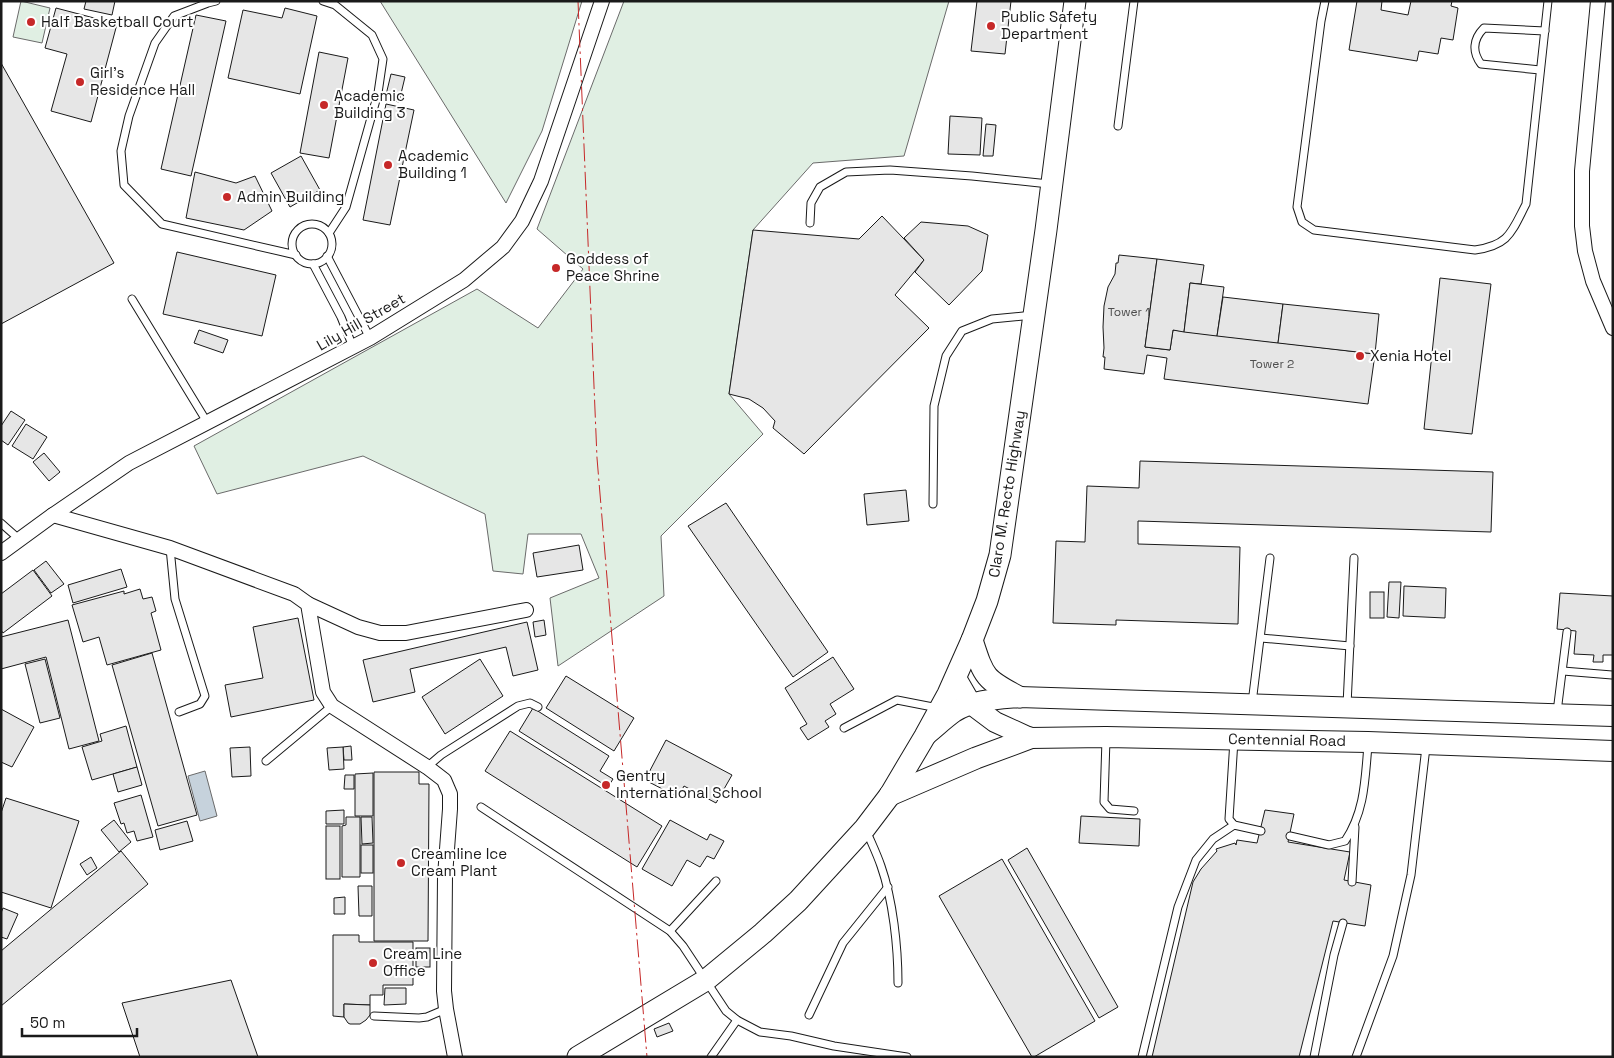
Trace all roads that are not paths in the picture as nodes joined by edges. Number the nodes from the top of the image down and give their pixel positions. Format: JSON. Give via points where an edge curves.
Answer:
{"nodes":[{"id":1,"x":323,"y":1,"type":"edge"},
{"id":2,"x":602,"y":1,"type":"edge"},
{"id":3,"x":1075,"y":1,"type":"edge"},
{"id":4,"x":1134,"y":1,"type":"edge"},
{"id":5,"x":1325,"y":1,"type":"edge"},
{"id":6,"x":1548,"y":1,"type":"edge"},
{"id":7,"x":1598,"y":1,"type":"edge"},
{"id":8,"x":210,"y":2,"type":"edge"},
{"id":9,"x":1545,"y":31,"type":"junction"},
{"id":10,"x":1540,"y":70,"type":"junction"},
{"id":11,"x":1118,"y":126,"type":"dead end"},
{"id":12,"x":1052,"y":184,"type":"junction"},
{"id":13,"x":810,"y":223,"type":"dead end"},
{"id":14,"x":329,"y":234,"type":"junction"},
{"id":15,"x":296,"y":255,"type":"junction"},
{"id":16,"x":328,"y":256,"type":"junction"},
{"id":17,"x":313,"y":264,"type":"junction"},
{"id":18,"x":132,"y":299,"type":"dead end"},
{"id":19,"x":1033,"y":315,"type":"junction"},
{"id":20,"x":1613,"y":328,"type":"edge"},
{"id":21,"x":370,"y":338,"type":"junction"},
{"id":22,"x":353,"y":347,"type":"junction"},
{"id":23,"x":207,"y":422,"type":"junction"},
{"id":24,"x":933,"y":504,"type":"dead end"},
{"id":25,"x":53,"y":515,"type":"junction"},
{"id":26,"x":1,"y":523,"type":"edge"},
{"id":27,"x":19,"y":539,"type":"junction"},
{"id":28,"x":170,"y":548,"type":"junction"},
{"id":29,"x":1,"y":553,"type":"edge"},
{"id":30,"x":1270,"y":558,"type":"dead end"},
{"id":31,"x":1354,"y":558,"type":"dead end"},
{"id":32,"x":308,"y":604,"type":"junction"},
{"id":33,"x":526,"y":610,"type":"dead end"},
{"id":34,"x":1566,"y":632,"type":"dead end"},
{"id":35,"x":1261,"y":638,"type":"junction"},
{"id":36,"x":972,"y":640,"type":"junction"},
{"id":37,"x":1350,"y":646,"type":"junction"},
{"id":38,"x":1563,"y":671,"type":"junction"},
{"id":39,"x":1612,"y":675,"type":"edge"},
{"id":40,"x":956,"y":678,"type":"junction"},
{"id":41,"x":1019,"y":697,"type":"junction"},
{"id":42,"x":970,"y":704,"type":"junction"},
{"id":43,"x":332,"y":706,"type":"junction"},
{"id":44,"x":1252,"y":706,"type":"junction"},
{"id":45,"x":538,"y":707,"type":"dead end"},
{"id":46,"x":1347,"y":707,"type":"junction"},
{"id":47,"x":941,"y":708,"type":"junction"},
{"id":48,"x":179,"y":712,"type":"dead end"},
{"id":49,"x":1557,"y":715,"type":"junction"},
{"id":50,"x":1613,"y":716,"type":"edge"},
{"id":51,"x":844,"y":728,"type":"dead end"},
{"id":52,"x":926,"y":736,"type":"junction"},
{"id":53,"x":1106,"y":737,"type":"junction"},
{"id":54,"x":1030,"y":738,"type":"junction"},
{"id":55,"x":1234,"y":740,"type":"junction"},
{"id":56,"x":1368,"y":742,"type":"junction"},
{"id":57,"x":1427,"y":744,"type":"junction"},
{"id":58,"x":1613,"y":751,"type":"edge"},
{"id":59,"x":266,"y":761,"type":"dead end"},
{"id":60,"x":427,"y":767,"type":"junction"},
{"id":61,"x":890,"y":795,"type":"junction"},
{"id":62,"x":481,"y":807,"type":"dead end"},
{"id":63,"x":1134,"y":810,"type":"dead end"},
{"id":64,"x":1234,"y":826,"type":"junction"},
{"id":65,"x":1355,"y":826,"type":"junction"},
{"id":66,"x":865,"y":828,"type":"junction"},
{"id":67,"x":1261,"y":831,"type":"dead end"},
{"id":68,"x":1290,"y":836,"type":"dead end"},
{"id":69,"x":716,"y":881,"type":"dead end"},
{"id":70,"x":1352,"y":882,"type":"dead end"},
{"id":71,"x":888,"y":887,"type":"junction"},
{"id":72,"x":1343,"y":923,"type":"dead end"},
{"id":73,"x":670,"y":931,"type":"junction"},
{"id":74,"x":706,"y":980,"type":"junction"},
{"id":75,"x":898,"y":983,"type":"dead end"},
{"id":76,"x":446,"y":1009,"type":"junction"},
{"id":77,"x":809,"y":1015,"type":"dead end"},
{"id":78,"x":374,"y":1016,"type":"dead end"},
{"id":79,"x":737,"y":1020,"type":"junction"},
{"id":80,"x":455,"y":1057,"type":"edge"},
{"id":81,"x":578,"y":1057,"type":"edge"},
{"id":82,"x":711,"y":1057,"type":"edge"},
{"id":83,"x":907,"y":1057,"type":"edge"},
{"id":84,"x":1142,"y":1057,"type":"edge"},
{"id":85,"x":1314,"y":1057,"type":"edge"},
{"id":86,"x":1356,"y":1057,"type":"edge"}],
"edges":[{"from":1,"to":14,"type":"lane","via":[[335,5],[372,35],[383,59],[378,93],[346,207]]},
{"from":2,"to":21,"type":"street","name":"Lily Hill Street","via":[[541,181],[522,222],[503,247],[464,280]]},
{"from":3,"to":12,"type":"main road","name":"Claro M. Recto Highway"},
{"from":4,"to":11,"type":"lane"},
{"from":5,"to":10,"type":"lane","via":[[1297,207],[1302,222],[1314,230],[1475,250],[1490,248],[1504,241],[1526,204]]},
{"from":6,"to":9,"type":"lane"},
{"from":7,"to":20,"type":"street","via":[[1582,171],[1582,226],[1593,281]]},
{"from":8,"to":15,"type":"lane","via":[[174,16],[155,43],[129,116],[121,151],[124,185],[162,224]]},
{"from":9,"to":10,"type":"lane"},
{"from":9,"to":10,"type":"lane","via":[[1484,28],[1478,34],[1475,46],[1476,57],[1481,64]]},
{"from":12,"to":13,"type":"lane","via":[[890,170],[846,172],[820,187],[811,203]]},
{"from":12,"to":19,"type":"main road","name":"Claro M. Recto Highway"},
{"from":14,"to":15,"type":"lane","via":[[318,225],[305,226],[294,235],[292,242]]},
{"from":14,"to":16,"type":"lane","via":[[332,247]]},
{"from":15,"to":17,"type":"lane","via":[[300,260]]},
{"from":16,"to":17,"type":"lane"},
{"from":16,"to":21,"type":"lane"},
{"from":17,"to":22,"type":"lane"},
{"from":18,"to":23,"type":"lane"},
{"from":19,"to":24,"type":"lane","via":[[992,319],[962,332],[946,356],[934,406]]},
{"from":19,"to":36,"type":"main road","name":"Claro M. Recto Highway","via":[[1000,555]]},
{"from":21,"to":22,"type":"street","name":"Lily Hill Street"},
{"from":22,"to":23,"type":"street","name":"Lily Hill Street"},
{"from":23,"to":25,"type":"street","name":"Lily Hill Street","via":[[129,464]]},
{"from":25,"to":27,"type":"street","name":"Lily Hill Street"},
{"from":25,"to":28,"type":"street"},
{"from":26,"to":27,"type":"lane"},
{"from":27,"to":29,"type":"street","name":"Lily Hill Street"},
{"from":28,"to":32,"type":"street","via":[[294,594]]},
{"from":28,"to":48,"type":"lane","via":[[175,599],[205,696],[200,704]]},
{"from":30,"to":35,"type":"lane"},
{"from":31,"to":37,"type":"lane"},
{"from":32,"to":33,"type":"street","via":[[358,627],[380,633],[406,633]]},
{"from":32,"to":43,"type":"street","via":[[323,692]]},
{"from":34,"to":38,"type":"lane"},
{"from":35,"to":37,"type":"lane"},
{"from":35,"to":44,"type":"lane"},
{"from":36,"to":40,"type":"main road","name":"Claro M. Recto Highway"},
{"from":36,"to":41,"type":"main road","via":[[986,676]]},
{"from":37,"to":46,"type":"lane"},
{"from":38,"to":39,"type":"lane"},
{"from":38,"to":49,"type":"lane"},
{"from":40,"to":42,"type":"street","name":"Centennial Road"},
{"from":40,"to":47,"type":"main road","name":"Claro M. Recto Highway"},
{"from":41,"to":42,"type":"street"},
{"from":41,"to":44,"type":"street"},
{"from":42,"to":52,"type":"street","via":[[954,712]]},
{"from":42,"to":54,"type":"street","name":"Centennial Road","via":[[995,722]]},
{"from":43,"to":59,"type":"lane"},
{"from":43,"to":60,"type":"street"},
{"from":44,"to":46,"type":"street"},
{"from":45,"to":60,"type":"lane","via":[[530,703],[518,706]]},
{"from":46,"to":49,"type":"street"},
{"from":47,"to":51,"type":"lane","via":[[898,700]]},
{"from":47,"to":52,"type":"main road","name":"Claro M. Recto Highway"},
{"from":49,"to":50,"type":"street"},
{"from":52,"to":61,"type":"main road","name":"Claro M. Recto Highway"},
{"from":53,"to":54,"type":"street","name":"Centennial Road"},
{"from":53,"to":55,"type":"street","name":"Centennial Road"},
{"from":53,"to":63,"type":"lane","via":[[1104,802],[1110,809]]},
{"from":54,"to":61,"type":"main road"},
{"from":55,"to":56,"type":"street","name":"Centennial Road"},
{"from":55,"to":64,"type":"lane","via":[[1229,819]]},
{"from":56,"to":57,"type":"street","name":"Centennial Road"},
{"from":56,"to":65,"type":"lane","via":[[1363,801]]},
{"from":57,"to":58,"type":"street","name":"Centennial Road"},
{"from":57,"to":86,"type":"lane","via":[[1411,875],[1393,956]]},
{"from":60,"to":76,"type":"street","via":[[444,780],[450,794],[443,926]]},
{"from":61,"to":66,"type":"main road","name":"Claro M. Recto Highway"},
{"from":62,"to":73,"type":"lane"},
{"from":64,"to":67,"type":"lane"},
{"from":64,"to":84,"type":"lane","via":[[1213,839],[1196,860],[1178,907]]},
{"from":65,"to":68,"type":"lane","via":[[1345,841],[1329,845]]},
{"from":65,"to":70,"type":"lane"},
{"from":66,"to":71,"type":"lane"},
{"from":66,"to":74,"type":"main road","name":"Claro M. Recto Highway","via":[[798,901]]},
{"from":69,"to":73,"type":"lane"},
{"from":71,"to":75,"type":"lane","via":[[898,956]]},
{"from":71,"to":77,"type":"lane","via":[[842,943]]},
{"from":72,"to":85,"type":"lane"},
{"from":73,"to":74,"type":"lane"},
{"from":74,"to":79,"type":"lane","via":[[726,1011]]},
{"from":74,"to":81,"type":"main road","name":"Claro M. Recto Highway"},
{"from":76,"to":78,"type":"lane","via":[[419,1018]]},
{"from":76,"to":80,"type":"street"},
{"from":79,"to":82,"type":"lane"},
{"from":79,"to":83,"type":"lane","via":[[760,1032]]}]}
